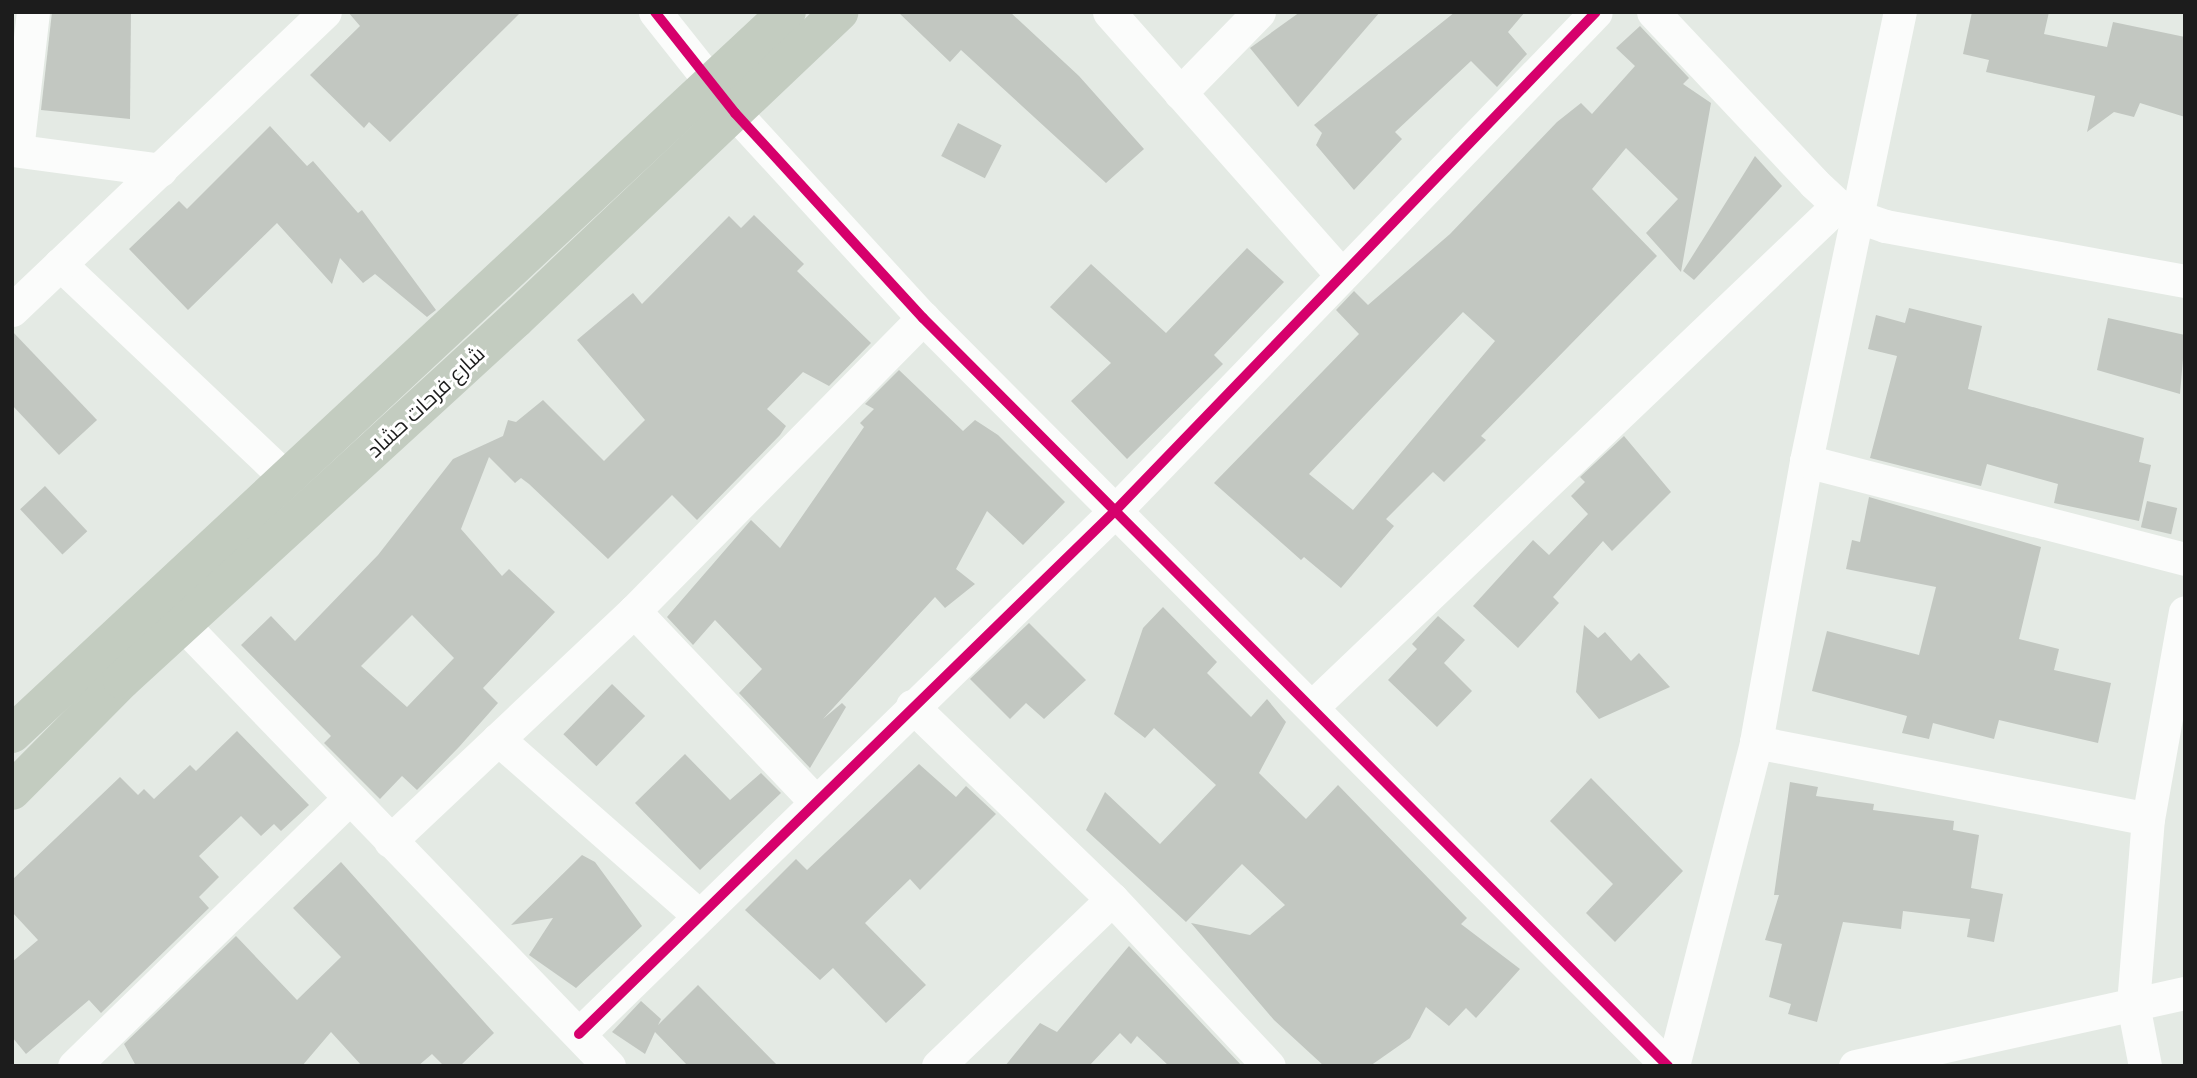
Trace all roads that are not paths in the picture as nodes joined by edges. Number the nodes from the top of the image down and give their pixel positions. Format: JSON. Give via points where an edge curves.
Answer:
{"nodes":[{"id":1,"x":33,"y":12,"type":"edge"},
{"id":2,"x":325,"y":12,"type":"edge"},
{"id":3,"x":655,"y":12,"type":"edge"},
{"id":4,"x":788,"y":12,"type":"edge"},
{"id":5,"x":839,"y":12,"type":"edge"},
{"id":6,"x":1109,"y":12,"type":"edge"},
{"id":7,"x":1259,"y":12,"type":"edge"},
{"id":8,"x":1596,"y":12,"type":"edge"},
{"id":9,"x":1653,"y":12,"type":"edge"},
{"id":10,"x":1900,"y":12,"type":"edge"},
{"id":11,"x":1180,"y":93,"type":"junction"},
{"id":12,"x":725,"y":99,"type":"junction"},
{"id":13,"x":14,"y":150,"type":"edge"},
{"id":14,"x":161,"y":170,"type":"junction"},
{"id":15,"x":1848,"y":211,"type":"junction"},
{"id":16,"x":60,"y":264,"type":"junction"},
{"id":17,"x":1341,"y":274,"type":"junction"},
{"id":18,"x":2185,"y":281,"type":"edge"},
{"id":19,"x":12,"y":310,"type":"edge"},
{"id":20,"x":923,"y":318,"type":"junction"},
{"id":21,"x":395,"y":376,"type":"junction"},
{"id":22,"x":424,"y":403,"type":"junction"},
{"id":23,"x":1806,"y":461,"type":"junction"},
{"id":24,"x":286,"y":478,"type":"junction"},
{"id":25,"x":1114,"y":512,"type":"junction"},
{"id":26,"x":2185,"y":559,"type":"edge"},
{"id":27,"x":634,"y":611,"type":"junction"},
{"id":28,"x":2185,"y":612,"type":"edge"},
{"id":29,"x":170,"y":613,"type":"junction"},
{"id":30,"x":912,"y":706,"type":"junction"},
{"id":31,"x":1313,"y":706,"type":"junction"},
{"id":32,"x":12,"y":734,"type":"edge"},
{"id":33,"x":498,"y":739,"type":"junction"},
{"id":34,"x":1756,"y":742,"type":"junction"},
{"id":35,"x":12,"y":791,"type":"edge"},
{"id":36,"x":348,"y":800,"type":"junction"},
{"id":37,"x":814,"y":800,"type":"junction"},
{"id":38,"x":2148,"y":818,"type":"junction"},
{"id":39,"x":390,"y":841,"type":"junction"},
{"id":40,"x":1112,"y":900,"type":"junction"},
{"id":41,"x":698,"y":915,"type":"junction"},
{"id":42,"x":2185,"y":993,"type":"edge"},
{"id":43,"x":2133,"y":1004,"type":"junction"},
{"id":44,"x":594,"y":1055,"type":"edge"},
{"id":45,"x":74,"y":1066,"type":"edge"},
{"id":46,"x":939,"y":1066,"type":"edge"},
{"id":47,"x":1269,"y":1066,"type":"edge"},
{"id":48,"x":1670,"y":1066,"type":"edge"},
{"id":49,"x":1855,"y":1066,"type":"edge"},
{"id":50,"x":2145,"y":1066,"type":"edge"}],
"edges":[{"from":1,"to":13,"type":"street"},
{"from":2,"to":14,"type":"street"},
{"from":3,"to":12,"type":"street"},
{"from":4,"to":12,"type":"main road","name":"شارع فرحات حشاد"},
{"from":5,"to":12,"type":"main road","name":"شارع فرحات حشاد"},
{"from":6,"to":11,"type":"street"},
{"from":7,"to":11,"type":"street"},
{"from":8,"to":17,"type":"street"},
{"from":9,"to":15,"type":"street"},
{"from":10,"to":15,"type":"street"},
{"from":11,"to":17,"type":"street"},
{"from":12,"to":20,"type":"street"},
{"from":12,"to":21,"type":"main road","name":"شارع فرحات حشاد"},
{"from":12,"to":22,"type":"main road","name":"شارع فرحات حشاد"},
{"from":13,"to":14,"type":"street"},
{"from":14,"to":16,"type":"street"},
{"from":15,"to":18,"type":"street","via":[[1885,226]]},
{"from":15,"to":23,"type":"street"},
{"from":15,"to":31,"type":"street"},
{"from":16,"to":19,"type":"street"},
{"from":16,"to":24,"type":"street"},
{"from":17,"to":25,"type":"street"},
{"from":20,"to":25,"type":"street"},
{"from":20,"to":27,"type":"street"},
{"from":21,"to":22,"type":"main road"},
{"from":21,"to":24,"type":"main road","name":"شارع فرحات حشاد"},
{"from":22,"to":29,"type":"main road","name":"شارع فرحات حشاد"},
{"from":23,"to":26,"type":"street"},
{"from":23,"to":34,"type":"street"},
{"from":24,"to":29,"type":"main road","name":"شارع فرحات حشاد"},
{"from":25,"to":30,"type":"street"},
{"from":25,"to":31,"type":"street"},
{"from":27,"to":33,"type":"street"},
{"from":27,"to":37,"type":"street"},
{"from":28,"to":38,"type":"street"},
{"from":29,"to":32,"type":"main road","name":"شارع فرحات حشاد"},
{"from":29,"to":35,"type":"main road","name":"شارع فرحات حشاد"},
{"from":29,"to":36,"type":"street"},
{"from":30,"to":37,"type":"street"},
{"from":30,"to":40,"type":"street"},
{"from":31,"to":48,"type":"street"},
{"from":33,"to":39,"type":"street"},
{"from":33,"to":41,"type":"street"},
{"from":34,"to":38,"type":"street"},
{"from":34,"to":48,"type":"street"},
{"from":36,"to":39,"type":"street"},
{"from":36,"to":45,"type":"street"},
{"from":37,"to":41,"type":"street"},
{"from":38,"to":43,"type":"street"},
{"from":39,"to":44,"type":"street"},
{"from":40,"to":46,"type":"street"},
{"from":40,"to":47,"type":"street"},
{"from":41,"to":44,"type":"street"},
{"from":42,"to":43,"type":"street"},
{"from":43,"to":49,"type":"street"},
{"from":43,"to":50,"type":"street"}]}
